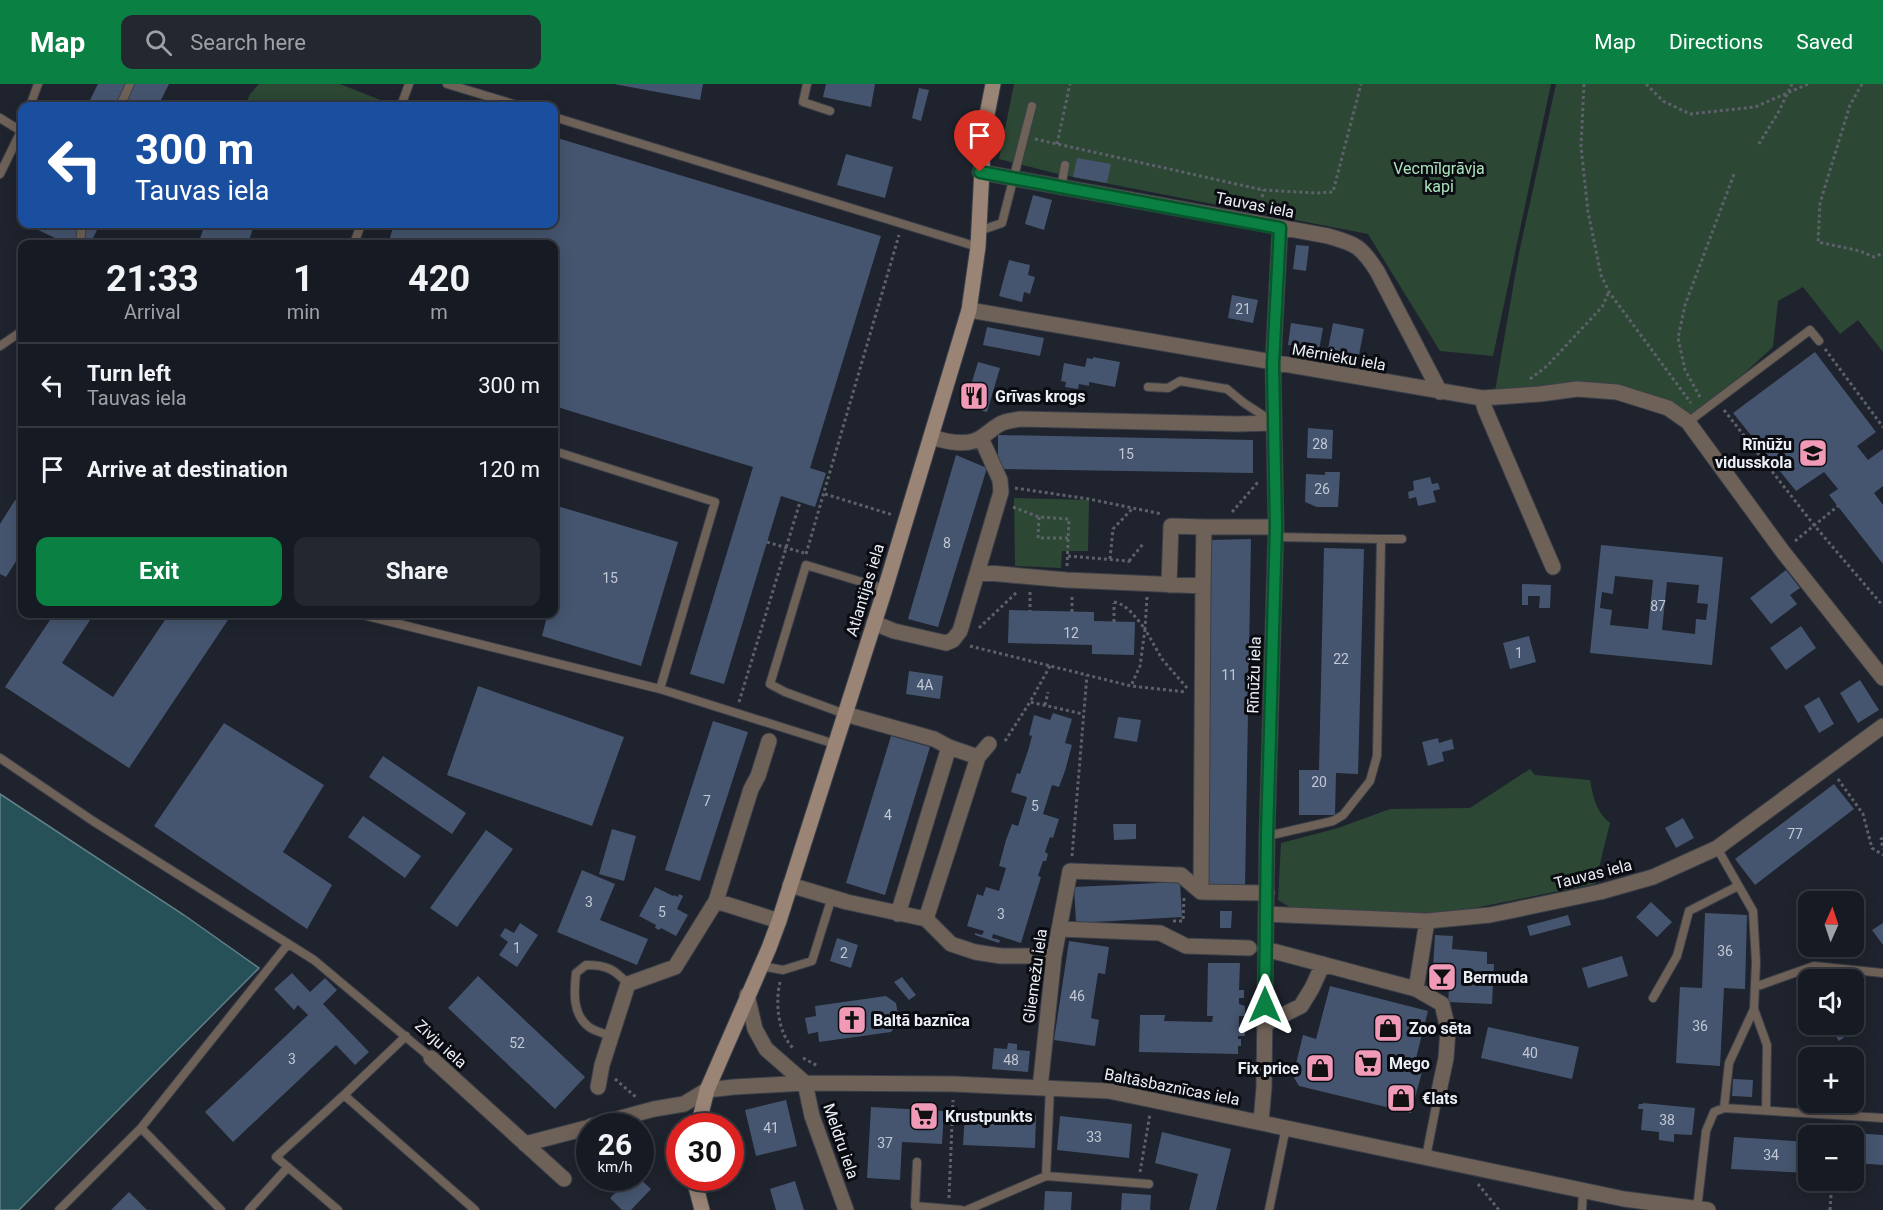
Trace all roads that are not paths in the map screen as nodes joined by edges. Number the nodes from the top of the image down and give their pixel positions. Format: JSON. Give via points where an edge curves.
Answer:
{"nodes":[{"id":1,"x":38,"y":84,"type":"edge"},
{"id":2,"x":130,"y":84,"type":"edge"},
{"id":3,"x":409,"y":84,"type":"edge"},
{"id":4,"x":447,"y":84,"type":"edge"},
{"id":5,"x":807,"y":84,"type":"edge"},
{"id":6,"x":993,"y":84,"type":"edge"},
{"id":7,"x":31,"y":102,"type":"edge"},
{"id":8,"x":122,"y":102,"type":"edge"},
{"id":9,"x":402,"y":102,"type":"edge"},
{"id":10,"x":507,"y":102,"type":"edge"},
{"id":11,"x":1032,"y":106,"type":"dead end"},
{"id":12,"x":830,"y":111,"type":"dead end"},
{"id":13,"x":0,"y":118,"type":"edge"},
{"id":14,"x":558,"y":118,"type":"edge"},
{"id":15,"x":18,"y":127,"type":"edge"},
{"id":16,"x":18,"y":137,"type":"edge"},
{"id":17,"x":1065,"y":165,"type":"dead end"},
{"id":18,"x":980,"y":172,"type":"junction"},
{"id":19,"x":0,"y":174,"type":"edge"},
{"id":20,"x":1013,"y":179,"type":"junction"},
{"id":21,"x":1061,"y":188,"type":"junction"},
{"id":22,"x":1280,"y":228,"type":"junction"},
{"id":23,"x":979,"y":231,"type":"junction"},
{"id":24,"x":978,"y":247,"type":"junction"},
{"id":25,"x":969,"y":310,"type":"junction"},
{"id":26,"x":18,"y":334,"type":"edge"},
{"id":27,"x":1819,"y":341,"type":"dead end"},
{"id":28,"x":0,"y":346,"type":"edge"},
{"id":29,"x":1273,"y":364,"type":"junction"},
{"id":30,"x":1148,"y":387,"type":"dead end"},
{"id":31,"x":1440,"y":392,"type":"junction"},
{"id":32,"x":1482,"y":398,"type":"junction"},
{"id":33,"x":1693,"y":418,"type":"junction"},
{"id":34,"x":1274,"y":423,"type":"junction"},
{"id":35,"x":931,"y":437,"type":"junction"},
{"id":36,"x":981,"y":438,"type":"junction"},
{"id":37,"x":558,"y":452,"type":"edge"},
{"id":38,"x":1204,"y":527,"type":"junction"},
{"id":39,"x":1276,"y":532,"type":"junction"},
{"id":40,"x":1381,"y":539,"type":"junction"},
{"id":41,"x":1402,"y":539,"type":"dead end"},
{"id":42,"x":1553,"y":567,"type":"dead end"},
{"id":43,"x":978,"y":572,"type":"junction"},
{"id":44,"x":1169,"y":585,"type":"junction"},
{"id":45,"x":1203,"y":586,"type":"junction"},
{"id":46,"x":885,"y":588,"type":"junction"},
{"id":47,"x":374,"y":618,"type":"edge"},
{"id":48,"x":874,"y":623,"type":"junction"},
{"id":49,"x":1883,"y":678,"type":"edge"},
{"id":50,"x":660,"y":689,"type":"junction"},
{"id":51,"x":845,"y":714,"type":"junction"},
{"id":52,"x":1883,"y":726,"type":"edge"},
{"id":53,"x":769,"y":741,"type":"dead end"},
{"id":54,"x":835,"y":744,"type":"junction"},
{"id":55,"x":989,"y":744,"type":"road end"},
{"id":56,"x":949,"y":747,"type":"junction"},
{"id":57,"x":978,"y":757,"type":"junction"},
{"id":58,"x":0,"y":758,"type":"edge"},
{"id":59,"x":1267,"y":836,"type":"junction"},
{"id":60,"x":1717,"y":848,"type":"junction"},
{"id":61,"x":790,"y":885,"type":"junction"},
{"id":62,"x":1738,"y":886,"type":"junction"},
{"id":63,"x":1201,"y":892,"type":"junction"},
{"id":64,"x":1266,"y":893,"type":"junction"},
{"id":65,"x":832,"y":897,"type":"junction"},
{"id":66,"x":716,"y":901,"type":"junction"},
{"id":67,"x":898,"y":914,"type":"junction"},
{"id":68,"x":1266,"y":914,"type":"junction"},
{"id":69,"x":926,"y":919,"type":"junction"},
{"id":70,"x":779,"y":921,"type":"junction"},
{"id":71,"x":1427,"y":921,"type":"junction"},
{"id":72,"x":1060,"y":929,"type":"junction"},
{"id":73,"x":288,"y":944,"type":"junction"},
{"id":74,"x":1249,"y":948,"type":"dead end"},
{"id":75,"x":1265,"y":949,"type":"junction"},
{"id":76,"x":1054,"y":956,"type":"junction"},
{"id":77,"x":1323,"y":964,"type":"junction"},
{"id":78,"x":760,"y":966,"type":"junction"},
{"id":79,"x":1883,"y":973,"type":"edge"},
{"id":80,"x":628,"y":984,"type":"junction"},
{"id":81,"x":1755,"y":987,"type":"junction"},
{"id":82,"x":1416,"y":989,"type":"junction"},
{"id":83,"x":747,"y":995,"type":"junction"},
{"id":84,"x":1653,"y":998,"type":"dead end"},
{"id":85,"x":1754,"y":1009,"type":"junction"},
{"id":86,"x":1265,"y":1024,"type":"junction"},
{"id":87,"x":406,"y":1036,"type":"junction"},
{"id":88,"x":610,"y":1036,"type":"junction"},
{"id":89,"x":431,"y":1058,"type":"joint"},
{"id":90,"x":805,"y":1083,"type":"junction"},
{"id":91,"x":598,"y":1087,"type":"dead end"},
{"id":92,"x":1045,"y":1088,"type":"junction"},
{"id":93,"x":707,"y":1090,"type":"junction"},
{"id":94,"x":1439,"y":1090,"type":"joint"},
{"id":95,"x":344,"y":1095,"type":"junction"},
{"id":96,"x":1724,"y":1108,"type":"junction"},
{"id":97,"x":1766,"y":1111,"type":"junction"},
{"id":98,"x":640,"y":1113,"type":"edge"},
{"id":99,"x":701,"y":1113,"type":"edge"},
{"id":100,"x":1883,"y":1118,"type":"edge"},
{"id":101,"x":1261,"y":1122,"type":"junction"},
{"id":102,"x":1286,"y":1127,"type":"junction"},
{"id":103,"x":141,"y":1128,"type":"junction"},
{"id":104,"x":576,"y":1131,"type":"edge"},
{"id":105,"x":525,"y":1144,"type":"junction"},
{"id":106,"x":1426,"y":1157,"type":"junction"},
{"id":107,"x":917,"y":1162,"type":"dead end"},
{"id":108,"x":288,"y":1167,"type":"junction"},
{"id":109,"x":1046,"y":1176,"type":"junction"},
{"id":110,"x":564,"y":1179,"type":"dead end"},
{"id":111,"x":1149,"y":1184,"type":"dead end"},
{"id":112,"x":697,"y":1191,"type":"edge"},
{"id":113,"x":1582,"y":1191,"type":"junction"},
{"id":114,"x":1660,"y":1207,"type":"edge"},
{"id":115,"x":949,"y":1209,"type":"edge"},
{"id":116,"x":1702,"y":1209,"type":"edge"},
{"id":117,"x":59,"y":1210,"type":"edge"},
{"id":118,"x":221,"y":1210,"type":"edge"},
{"id":119,"x":249,"y":1210,"type":"edge"},
{"id":120,"x":338,"y":1210,"type":"edge"},
{"id":121,"x":475,"y":1210,"type":"edge"},
{"id":122,"x":702,"y":1210,"type":"edge"},
{"id":123,"x":846,"y":1210,"type":"edge"},
{"id":124,"x":961,"y":1210,"type":"edge"},
{"id":125,"x":967,"y":1210,"type":"edge"},
{"id":126,"x":1269,"y":1210,"type":"edge"},
{"id":127,"x":1582,"y":1210,"type":"edge"}],
"edges":[{"from":1,"to":7,"type":"lane"},
{"from":2,"to":8,"type":"lane"},
{"from":3,"to":9,"type":"lane"},
{"from":4,"to":10,"type":"lane"},
{"from":5,"to":12,"type":"lane","via":[[803,102]]},
{"from":6,"to":18,"type":"main road","name":"Atlantijas iela"},
{"from":11,"to":20,"type":"lane"},
{"from":13,"to":15,"type":"lane"},
{"from":14,"to":24,"type":"lane"},
{"from":16,"to":19,"type":"lane"},
{"from":17,"to":21,"type":"lane"},
{"from":18,"to":20,"type":"street","name":"Tauvas iela"},
{"from":18,"to":23,"type":"main road","name":"Atlantijas iela"},
{"from":20,"to":21,"type":"street","name":"Tauvas iela"},
{"from":20,"to":23,"type":"lane","via":[[1002,223]]},
{"from":21,"to":22,"type":"street","name":"Tauvas iela"},
{"from":22,"to":29,"type":"street","name":"Rīnūžu iela"},
{"from":22,"to":31,"type":"street","name":"Tauvas iela","via":[[1353,243],[1366,253]]},
{"from":23,"to":24,"type":"main road","name":"Atlantijas iela"},
{"from":24,"to":25,"type":"main road","name":"Atlantijas iela"},
{"from":25,"to":29,"type":"street","name":"Mērnieku iela"},
{"from":25,"to":35,"type":"main road","name":"Atlantijas iela"},
{"from":26,"to":28,"type":"lane"},
{"from":27,"to":33,"type":"lane","via":[[1810,330]]},
{"from":29,"to":31,"type":"street","name":"Mērnieku iela"},
{"from":29,"to":34,"type":"street","name":"Rīnūžu iela"},
{"from":30,"to":34,"type":"lane","via":[[1168,388],[1180,381],[1227,389]]},
{"from":31,"to":32,"type":"street","name":"Mērnieku iela"},
{"from":32,"to":33,"type":"street","name":"Mērnieku iela","via":[[1577,390],[1617,392]]},
{"from":32,"to":42,"type":"street"},
{"from":33,"to":49,"type":"street","name":"Mērnieku iela","via":[[1784,552]]},
{"from":34,"to":36,"type":"street","via":[[1021,419],[1005,421]]},
{"from":34,"to":39,"type":"street","name":"Rīnūžu iela"},
{"from":35,"to":36,"type":"street","via":[[951,443]]},
{"from":35,"to":46,"type":"main road","name":"Atlantijas iela"},
{"from":36,"to":43,"type":"street","via":[[1000,495]]},
{"from":37,"to":50,"type":"lane","via":[[714,502]]},
{"from":38,"to":39,"type":"street"},
{"from":38,"to":44,"type":"street","via":[[1171,526]]},
{"from":38,"to":45,"type":"street"},
{"from":39,"to":40,"type":"lane"},
{"from":39,"to":59,"type":"street","name":"Rīnūžu iela"},
{"from":40,"to":41,"type":"lane"},
{"from":40,"to":59,"type":"lane","via":[[1377,756],[1370,781],[1339,818]]},
{"from":43,"to":44,"type":"street","via":[[1070,583]]},
{"from":43,"to":48,"type":"street","via":[[960,631],[953,640],[938,642]]},
{"from":44,"to":45,"type":"street"},
{"from":45,"to":63,"type":"street"},
{"from":46,"to":48,"type":"main road","name":"Atlantijas iela"},
{"from":46,"to":51,"type":"lane","via":[[806,565],[770,684]]},
{"from":47,"to":50,"type":"lane"},
{"from":48,"to":51,"type":"main road","name":"Atlantijas iela"},
{"from":50,"to":54,"type":"lane"},
{"from":51,"to":54,"type":"main road","name":"Atlantijas iela"},
{"from":51,"to":56,"type":"street","via":[[934,739]]},
{"from":52,"to":60,"type":"street","name":"Tauvas iela"},
{"from":53,"to":66,"type":"street"},
{"from":54,"to":61,"type":"main road","name":"Atlantijas iela"},
{"from":55,"to":57,"type":"street"},
{"from":56,"to":57,"type":"street"},
{"from":56,"to":67,"type":"street"},
{"from":57,"to":69,"type":"street"},
{"from":58,"to":73,"type":"lane","name":"Zivju iela"},
{"from":59,"to":64,"type":"street","name":"Rīnūžu iela"},
{"from":60,"to":62,"type":"lane"},
{"from":60,"to":71,"type":"street","name":"Tauvas iela","via":[[1653,877],[1600,892],[1490,915]]},
{"from":61,"to":65,"type":"street"},
{"from":61,"to":70,"type":"main road","name":"Atlantijas iela"},
{"from":62,"to":81,"type":"lane","via":[[1753,911]]},
{"from":62,"to":84,"type":"lane","via":[[1689,911],[1677,956]]},
{"from":63,"to":64,"type":"street"},
{"from":63,"to":72,"type":"street","name":"Gliemežu iela","via":[[1181,875],[1070,871]]},
{"from":64,"to":68,"type":"street","name":"Rīnūžu iela"},
{"from":65,"to":67,"type":"street"},
{"from":65,"to":78,"type":"lane","via":[[812,961],[783,970]]},
{"from":66,"to":70,"type":"street"},
{"from":66,"to":80,"type":"street","via":[[675,967]]},
{"from":67,"to":69,"type":"street"},
{"from":68,"to":71,"type":"street","name":"Tauvas iela"},
{"from":68,"to":75,"type":"street","name":"Rīnūžu iela"},
{"from":69,"to":76,"type":"street","via":[[951,944],[975,952]]},
{"from":70,"to":78,"type":"main road","name":"Atlantijas iela"},
{"from":71,"to":82,"type":"street"},
{"from":72,"to":74,"type":"street","via":[[1160,933],[1186,946]]},
{"from":72,"to":76,"type":"street","name":"Gliemežu iela"},
{"from":73,"to":87,"type":"lane","name":"Zivju iela","via":[[314,960]]},
{"from":73,"to":103,"type":"lane"},
{"from":75,"to":77,"type":"street"},
{"from":75,"to":86,"type":"street","name":"Rīnūžu iela"},
{"from":76,"to":92,"type":"street","name":"Gliemežu iela"},
{"from":77,"to":82,"type":"street"},
{"from":77,"to":86,"type":"street","via":[[1301,1006]]},
{"from":78,"to":83,"type":"main road","name":"Atlantijas iela"},
{"from":79,"to":81,"type":"lane","via":[[1814,966]]},
{"from":80,"to":88,"type":"street"},
{"from":80,"to":88,"type":"lane","via":[[617,972],[601,965],[586,965],[576,974],[577,1012],[589,1027]]},
{"from":81,"to":85,"type":"lane"},
{"from":82,"to":94,"type":"street","via":[[1442,1004],[1448,1029]]},
{"from":83,"to":90,"type":"street","via":[[755,1029],[766,1049]]},
{"from":83,"to":93,"type":"main road","name":"Atlantijas iela"},
{"from":85,"to":96,"type":"lane","via":[[1729,1064]]},
{"from":85,"to":97,"type":"lane","via":[[1767,1045]]},
{"from":86,"to":101,"type":"street","name":"Rīnūžu iela"},
{"from":87,"to":89,"type":"lane","name":"Zivju iela"},
{"from":87,"to":95,"type":"lane"},
{"from":88,"to":91,"type":"street"},
{"from":89,"to":105,"type":"street","name":"Zivju iela"},
{"from":90,"to":92,"type":"street","name":"Baltāsbaznīcas iela"},
{"from":90,"to":93,"type":"street","name":"Baltāsbaznīcas iela"},
{"from":90,"to":123,"type":"street","name":"Meldru iela","via":[[812,1116]]},
{"from":92,"to":101,"type":"street","name":"Baltāsbaznīcas iela","via":[[1109,1091]]},
{"from":92,"to":109,"type":"lane"},
{"from":93,"to":98,"type":"street","name":"Baltāsbaznīcas iela","via":[[684,1104]]},
{"from":93,"to":99,"type":"main road"},
{"from":94,"to":106,"type":"lane"},
{"from":95,"to":108,"type":"lane","via":[[276,1157]]},
{"from":95,"to":121,"type":"lane"},
{"from":96,"to":97,"type":"lane"},
{"from":96,"to":116,"type":"lane","via":[[1714,1112],[1706,1131]]},
{"from":97,"to":100,"type":"lane"},
{"from":101,"to":102,"type":"street","name":"Baltāsbaznīcas iela"},
{"from":102,"to":106,"type":"street","name":"Baltāsbaznīcas iela"},
{"from":102,"to":126,"type":"lane"},
{"from":103,"to":117,"type":"lane"},
{"from":103,"to":118,"type":"lane"},
{"from":104,"to":105,"type":"street","name":"Baltāsbaznīcas iela"},
{"from":105,"to":110,"type":"street","name":"Zivju iela"},
{"from":106,"to":113,"type":"street","name":"Baltāsbaznīcas iela"},
{"from":107,"to":115,"type":"lane","via":[[915,1206]]},
{"from":108,"to":119,"type":"lane"},
{"from":108,"to":120,"type":"lane"},
{"from":109,"to":111,"type":"lane"},
{"from":109,"to":125,"type":"lane"},
{"from":112,"to":122,"type":"main road"},
{"from":113,"to":114,"type":"street","name":"Baltāsbaznīcas iela"},
{"from":113,"to":127,"type":"lane"},
{"from":114,"to":116,"type":"street","name":"Baltāsbaznīcas iela"},
{"from":115,"to":124,"type":"lane"}]}
